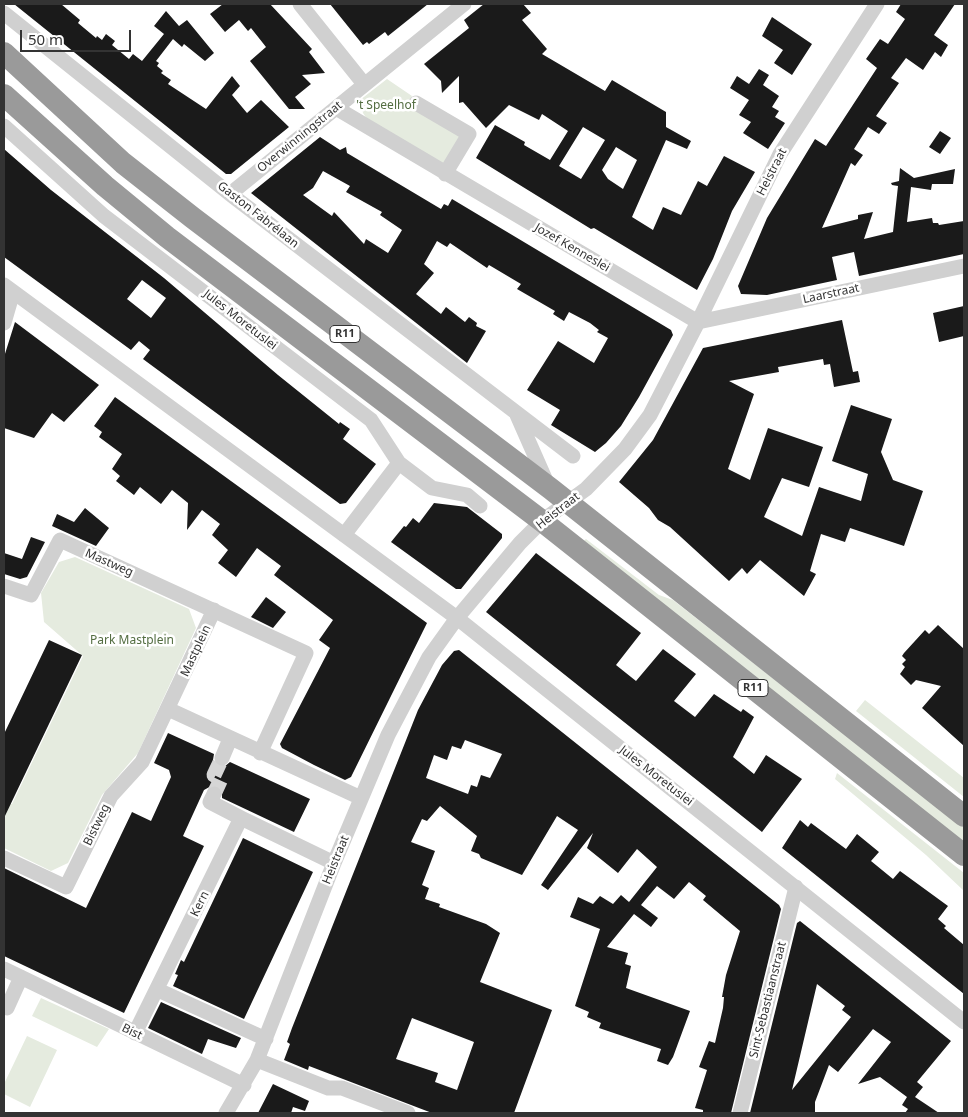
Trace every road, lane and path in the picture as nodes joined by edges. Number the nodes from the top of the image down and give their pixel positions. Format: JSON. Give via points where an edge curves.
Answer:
{"nodes":[{"id":1,"x":300,"y":4,"type":"edge"},
{"id":2,"x":464,"y":4,"type":"edge"},
{"id":3,"x":877,"y":4,"type":"edge"},
{"id":4,"x":4,"y":13,"type":"edge"},
{"id":5,"x":4,"y":53,"type":"edge"},
{"id":6,"x":364,"y":84,"type":"junction"},
{"id":7,"x":4,"y":95,"type":"edge"},
{"id":8,"x":416,"y":103,"type":"dead end"},
{"id":9,"x":336,"y":108,"type":"junction"},
{"id":10,"x":4,"y":126,"type":"edge"},
{"id":11,"x":445,"y":174,"type":"junction"},
{"id":12,"x":230,"y":194,"type":"junction"},
{"id":13,"x":964,"y":266,"type":"edge"},
{"id":14,"x":9,"y":288,"type":"edge"},
{"id":15,"x":698,"y":322,"type":"junction"},
{"id":16,"x":4,"y":323,"type":"edge"},
{"id":17,"x":516,"y":413,"type":"junction"},
{"id":18,"x":573,"y":456,"type":"dead end"},
{"id":19,"x":399,"y":463,"type":"junction"},
{"id":20,"x":551,"y":489,"type":"junction"},
{"id":21,"x":568,"y":504,"type":"junction"},
{"id":22,"x":480,"y":506,"type":"dead end"},
{"id":23,"x":542,"y":521,"type":"junction"},
{"id":24,"x":344,"y":535,"type":"junction"},
{"id":25,"x":4,"y":586,"type":"edge"},
{"id":26,"x":214,"y":610,"type":"junction"},
{"id":27,"x":456,"y":618,"type":"junction"},
{"id":28,"x":168,"y":709,"type":"junction"},
{"id":29,"x":230,"y":739,"type":"junction"},
{"id":30,"x":260,"y":754,"type":"junction"},
{"id":31,"x":222,"y":758,"type":"tunnel mouth"},
{"id":32,"x":214,"y":794,"type":"tunnel mouth"},
{"id":33,"x":361,"y":798,"type":"junction"},
{"id":34,"x":964,"y":816,"type":"edge"},
{"id":35,"x":241,"y":818,"type":"junction"},
{"id":36,"x":964,"y":855,"type":"edge"},
{"id":37,"x":4,"y":858,"type":"edge"},
{"id":38,"x":334,"y":862,"type":"junction"},
{"id":39,"x":796,"y":887,"type":"junction"},
{"id":40,"x":4,"y":969,"type":"edge"},
{"id":41,"x":21,"y":977,"type":"junction"},
{"id":42,"x":158,"y":990,"type":"junction"},
{"id":43,"x":5,"y":1008,"type":"edge"},
{"id":44,"x":964,"y":1022,"type":"edge"},
{"id":45,"x":135,"y":1033,"type":"junction"},
{"id":46,"x":266,"y":1040,"type":"junction"},
{"id":47,"x":257,"y":1060,"type":"junction"},
{"id":48,"x":244,"y":1085,"type":"junction"},
{"id":49,"x":226,"y":1113,"type":"edge"},
{"id":50,"x":408,"y":1113,"type":"edge"},
{"id":51,"x":740,"y":1113,"type":"edge"}],
"edges":[{"from":1,"to":6,"type":"street"},
{"from":2,"to":6,"type":"street","name":"Overwinningstraat"},
{"from":3,"to":15,"type":"street","name":"Heistraat","via":[[780,154]]},
{"from":4,"to":12,"type":"street","name":"Gaston Fabrélaan"},
{"from":5,"to":20,"type":"highway","number":"R11","via":[[116,157]]},
{"from":6,"to":9,"type":"street","name":"Overwinningstraat"},
{"from":7,"to":23,"type":"highway","number":"R11","via":[[167,237]]},
{"from":8,"to":11,"type":"street","via":[[469,134]]},
{"from":9,"to":11,"type":"street","name":"Jozef Kenneslei"},
{"from":9,"to":12,"type":"street","name":"Overwinningstraat"},
{"from":10,"to":19,"type":"street","name":"Jules Moretuslei","via":[[104,216],[371,420]]},
{"from":11,"to":15,"type":"street","name":"Jozef Kenneslei"},
{"from":12,"to":17,"type":"street","name":"Gaston Fabrélaan"},
{"from":13,"to":15,"type":"street","name":"Laarstraat"},
{"from":14,"to":16,"type":"street"},
{"from":14,"to":24,"type":"street","name":"Jules Moretuslei"},
{"from":15,"to":21,"type":"street","name":"Heistraat","via":[[650,415],[625,449]]},
{"from":17,"to":18,"type":"street","name":"Gaston Fabrélaan"},
{"from":17,"to":20,"type":"street","name":"Gaston Fabrélaan"},
{"from":19,"to":22,"type":"street","name":"Jules Moretuslei","via":[[432,488],[467,495]]},
{"from":19,"to":24,"type":"street"},
{"from":20,"to":21,"type":"highway","number":"R11"},
{"from":21,"to":23,"type":"street","name":"Heistraat"},
{"from":21,"to":34,"type":"highway","number":"R11"},
{"from":23,"to":27,"type":"street","name":"Heistraat"},
{"from":23,"to":36,"type":"highway","number":"R11"},
{"from":24,"to":27,"type":"street","name":"Jules Moretuslei"},
{"from":25,"to":26,"type":"street","name":"Mastweg","via":[[31,595],[60,540]]},
{"from":26,"to":28,"type":"street","name":"Mastplein"},
{"from":26,"to":30,"type":"street","name":"Mastplein","via":[[306,653]]},
{"from":27,"to":33,"type":"street","name":"Heistraat","via":[[429,657],[388,735]]},
{"from":27,"to":39,"type":"street","name":"Jules Moretuslei"},
{"from":28,"to":29,"type":"street"},
{"from":28,"to":37,"type":"street","name":"Bistweg","via":[[142,762],[111,796],[66,887]]},
{"from":29,"to":30,"type":"street"},
{"from":29,"to":31,"type":"street"},
{"from":30,"to":33,"type":"street"},
{"from":32,"to":35,"type":"street","via":[[210,802]]},
{"from":33,"to":38,"type":"street","name":"Heistraat"},
{"from":35,"to":38,"type":"street"},
{"from":35,"to":42,"type":"street","name":"Kern"},
{"from":38,"to":46,"type":"street","name":"Heistraat"},
{"from":39,"to":44,"type":"street","name":"Jules Moretuslei"},
{"from":39,"to":51,"type":"street","name":"Sint-Sebastiaanstraat"},
{"from":40,"to":41,"type":"street","name":"Bist"},
{"from":41,"to":43,"type":"street"},
{"from":41,"to":45,"type":"street","name":"Bist"},
{"from":42,"to":45,"type":"street","name":"Kern"},
{"from":42,"to":46,"type":"street"},
{"from":45,"to":48,"type":"street","name":"Bist"},
{"from":46,"to":47,"type":"street","name":"Heistraat"},
{"from":47,"to":48,"type":"street"},
{"from":47,"to":50,"type":"street","via":[[328,1088],[342,1088]]},
{"from":48,"to":49,"type":"street"}]}
